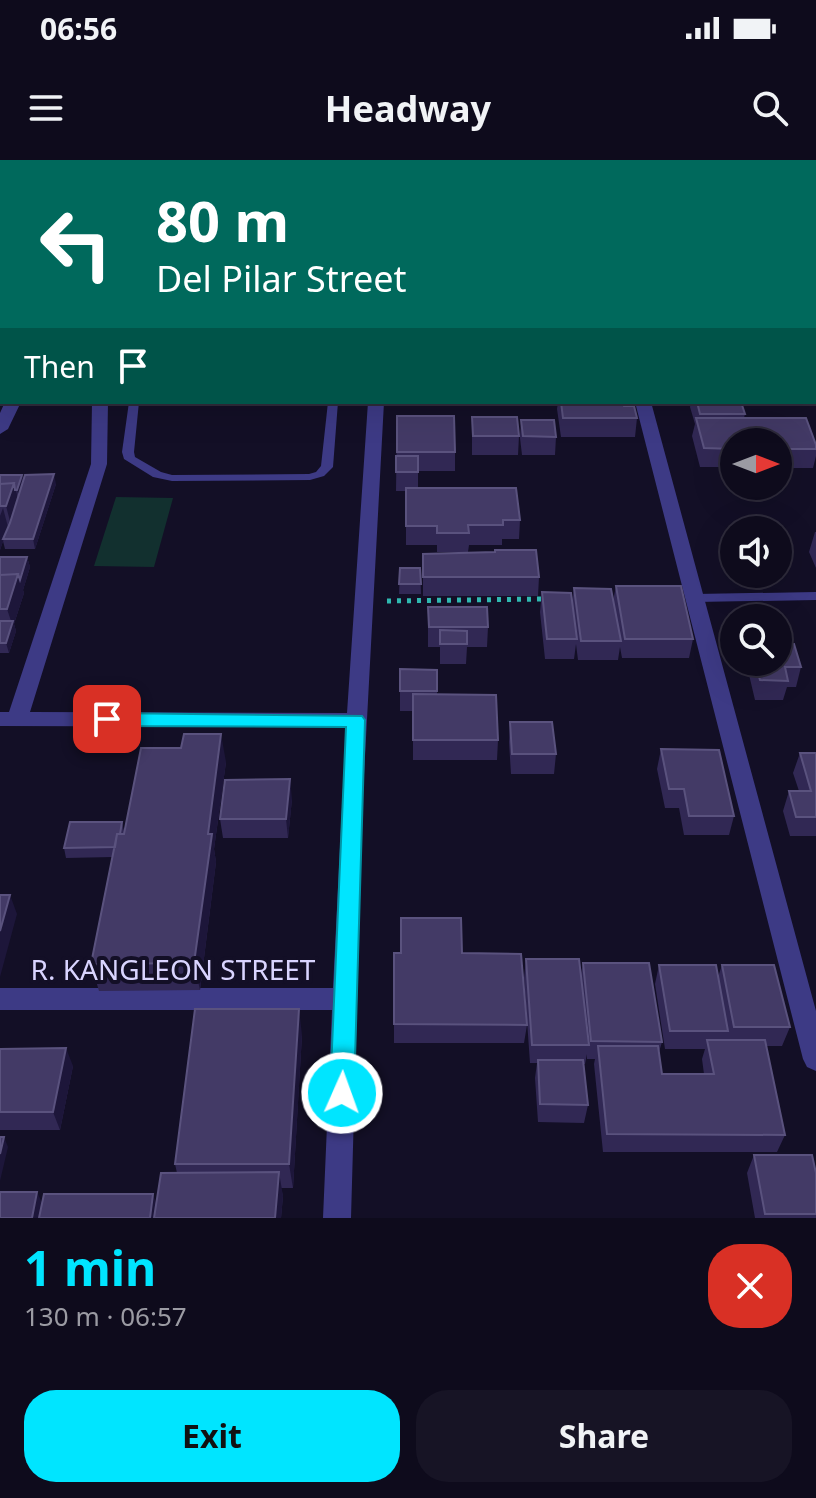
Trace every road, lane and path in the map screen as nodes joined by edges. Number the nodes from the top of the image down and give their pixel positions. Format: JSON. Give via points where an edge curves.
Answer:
{"nodes":[{"id":1,"x":12,"y":404,"type":"edge"},
{"id":2,"x":100,"y":404,"type":"edge"},
{"id":3,"x":134,"y":404,"type":"edge"},
{"id":4,"x":333,"y":404,"type":"edge"},
{"id":5,"x":376,"y":404,"type":"edge"},
{"id":6,"x":644,"y":404,"type":"edge"},
{"id":7,"x":0,"y":429,"type":"edge"},
{"id":8,"x":816,"y":596,"type":"edge"},
{"id":9,"x":696,"y":598,"type":"junction"},
{"id":10,"x":553,"y":599,"type":"edge"},
{"id":11,"x":362,"y":601,"type":"junction"},
{"id":12,"x":9,"y":719,"type":"edge"},
{"id":13,"x":355,"y":720,"type":"junction"},
{"id":14,"x":0,"y":999,"type":"edge"},
{"id":15,"x":345,"y":999,"type":"junction"},
{"id":16,"x":816,"y":1059,"type":"edge"},
{"id":17,"x":337,"y":1218,"type":"edge"}],
"edges":[{"from":1,"to":7,"type":"street"},
{"from":2,"to":12,"type":"street","via":[[99,464]]},
{"from":3,"to":4,"type":"lane","via":[[130,459],[148,472],[172,478],[320,474],[327,467]]},
{"from":5,"to":11,"type":"street"},
{"from":6,"to":9,"type":"street"},
{"from":8,"to":9,"type":"lane"},
{"from":9,"to":16,"type":"street"},
{"from":10,"to":11,"type":"path"},
{"from":11,"to":13,"type":"street"},
{"from":12,"to":13,"type":"street"},
{"from":13,"to":15,"type":"street"},
{"from":14,"to":15,"type":"street","name":"R. KANGLEON STREET"},
{"from":15,"to":17,"type":"street"}]}
